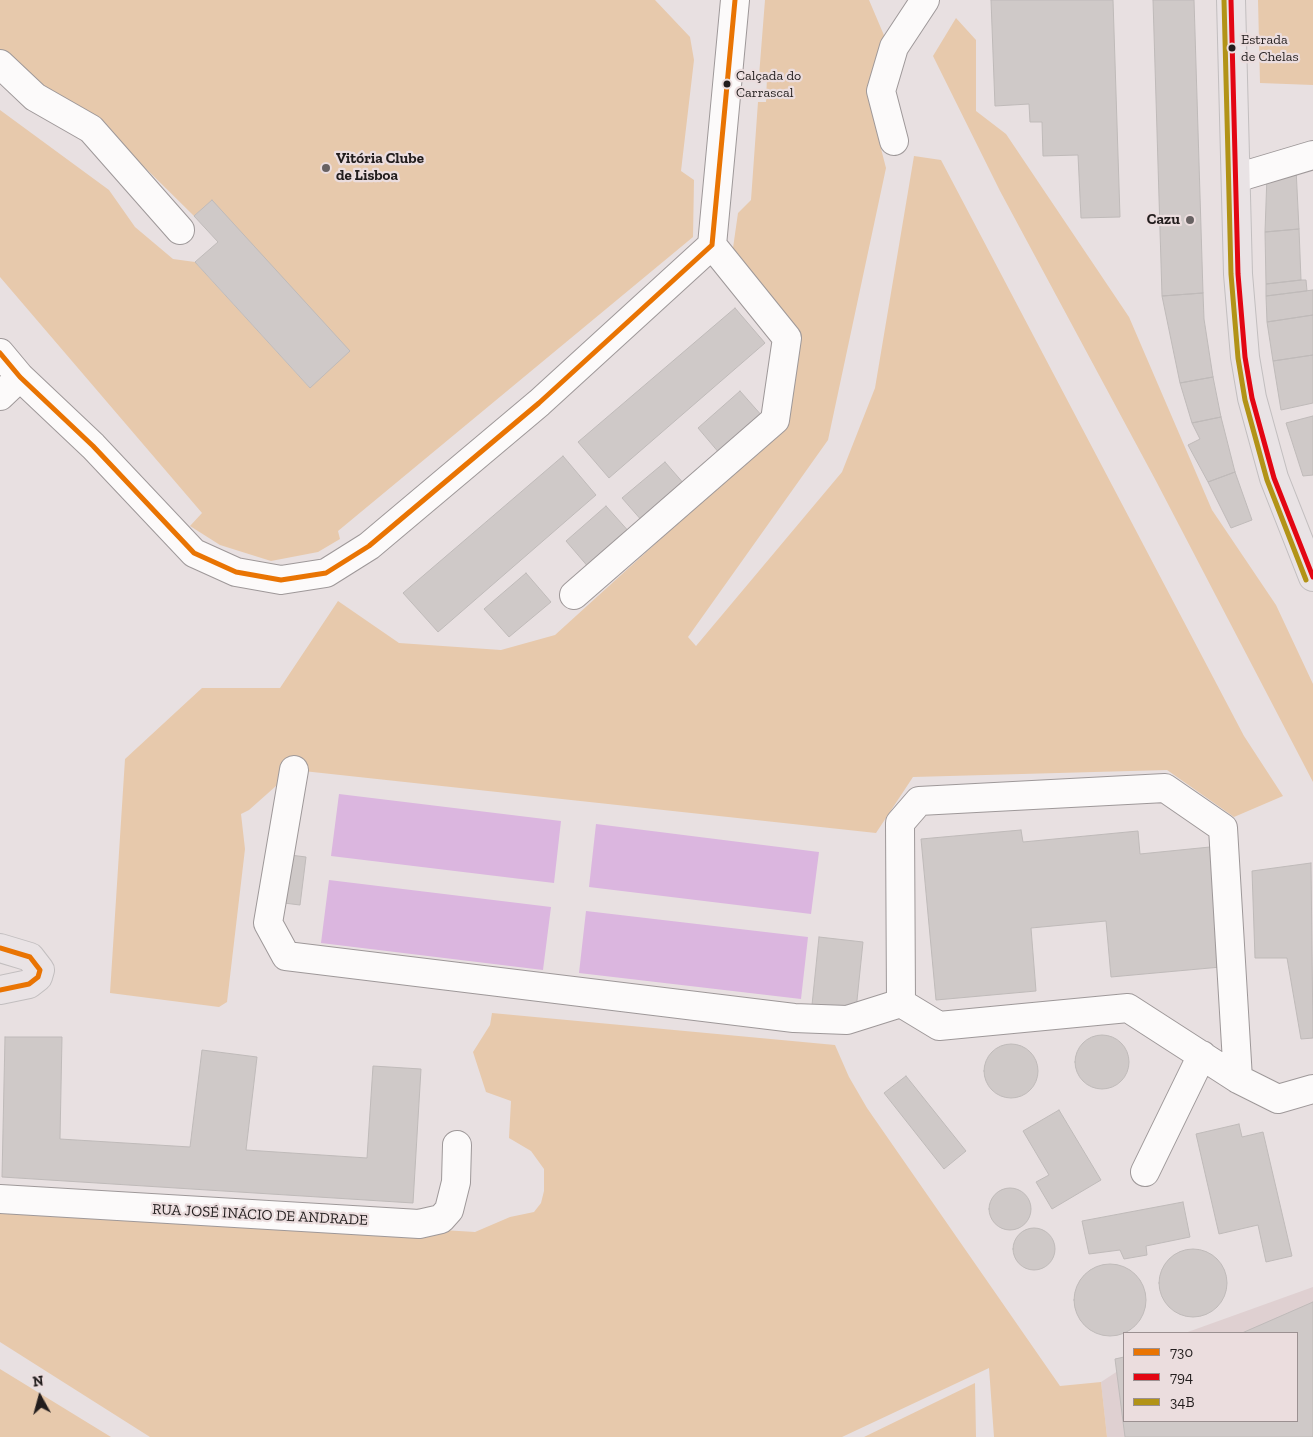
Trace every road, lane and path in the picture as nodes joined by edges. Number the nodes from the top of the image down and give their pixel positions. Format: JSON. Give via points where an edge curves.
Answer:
{"nodes":[{"id":1,"x":734,"y":0,"type":"edge"},
{"id":2,"x":925,"y":0,"type":"edge"},
{"id":3,"x":1231,"y":0,"type":"edge"},
{"id":4,"x":0,"y":64,"type":"edge"},
{"id":5,"x":894,"y":141,"type":"dead end"},
{"id":6,"x":1313,"y":155,"type":"edge"},
{"id":7,"x":1236,"y":178,"type":"junction"},
{"id":8,"x":180,"y":230,"type":"dead end"},
{"id":9,"x":712,"y":245,"type":"junction"},
{"id":10,"x":0,"y":353,"type":"edge"},
{"id":11,"x":20,"y":377,"type":"junction"},
{"id":12,"x":0,"y":396,"type":"edge"},
{"id":13,"x":1313,"y":577,"type":"edge"},
{"id":14,"x":574,"y":595,"type":"dead end"},
{"id":15,"x":294,"y":770,"type":"dead end"},
{"id":16,"x":0,"y":948,"type":"edge"},
{"id":17,"x":0,"y":990,"type":"edge"},
{"id":18,"x":901,"y":1002,"type":"junction"},
{"id":19,"x":1202,"y":1055,"type":"junction"},
{"id":20,"x":1238,"y":1079,"type":"junction"},
{"id":21,"x":1313,"y":1089,"type":"edge"},
{"id":22,"x":457,"y":1145,"type":"dead end"},
{"id":23,"x":1145,"y":1172,"type":"dead end"},
{"id":24,"x":0,"y":1199,"type":"edge"}],
"edges":[{"from":1,"to":9,"type":"street"},
{"from":2,"to":5,"type":"street","via":[[894,47],[881,91]]},
{"from":3,"to":7,"type":"main road"},
{"from":4,"to":8,"type":"street","via":[[35,97],[91,129]]},
{"from":6,"to":7,"type":"street"},
{"from":7,"to":13,"type":"main road","via":[[1240,316],[1252,398],[1274,478]]},
{"from":9,"to":11,"type":"street","via":[[539,403],[369,546],[326,573],[281,580],[236,572],[194,553],[93,446]]},
{"from":9,"to":14,"type":"street","via":[[787,338],[775,420]]},
{"from":10,"to":11,"type":"street"},
{"from":11,"to":12,"type":"street"},
{"from":15,"to":18,"type":"street","via":[[268,923],[286,956],[794,1018],[847,1020]]},
{"from":16,"to":17,"type":"main road","via":[[30,956],[40,970],[38,978],[28,984]]},
{"from":18,"to":19,"type":"street","via":[[939,1026],[1128,1008]]},
{"from":18,"to":20,"type":"street","via":[[900,823],[919,801],[1166,788],[1223,828]]},
{"from":19,"to":20,"type":"street"},
{"from":19,"to":23,"type":"street"},
{"from":20,"to":21,"type":"street","via":[[1278,1099]]},
{"from":22,"to":24,"type":"street","name":"RUA JOSÉ INÁCIO DE ANDRADE","via":[[456,1182],[449,1210],[441,1219],[425,1224]]}]}
